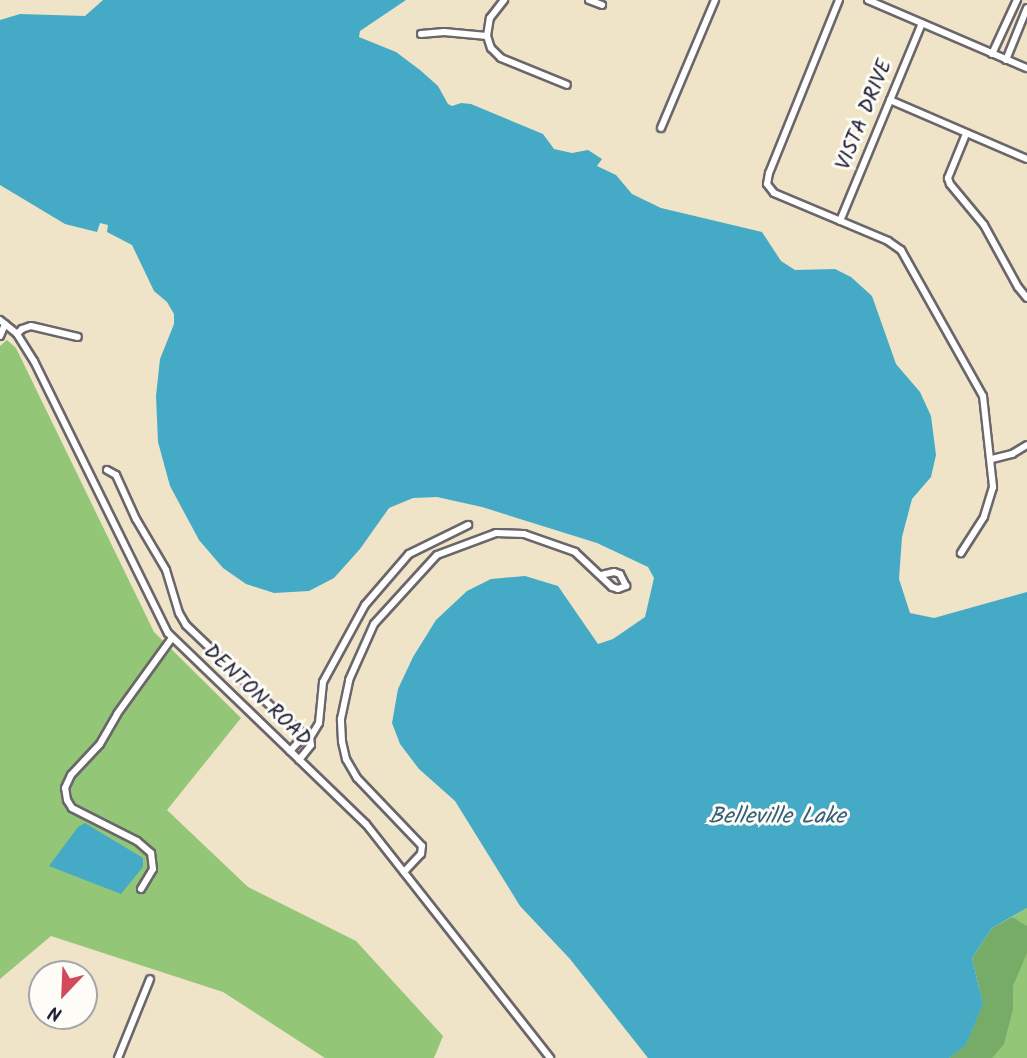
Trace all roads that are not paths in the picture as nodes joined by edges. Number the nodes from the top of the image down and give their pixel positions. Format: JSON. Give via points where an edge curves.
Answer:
{"nodes":[{"id":1,"x":504,"y":0,"type":"edge"},
{"id":2,"x":589,"y":0,"type":"edge"},
{"id":3,"x":715,"y":0,"type":"edge"},
{"id":4,"x":839,"y":0,"type":"edge"},
{"id":5,"x":868,"y":0,"type":"edge"},
{"id":6,"x":1017,"y":0,"type":"edge"},
{"id":7,"x":602,"y":5,"type":"dead end"},
{"id":8,"x":1027,"y":8,"type":"edge"},
{"id":9,"x":922,"y":23,"type":"junction"},
{"id":10,"x":421,"y":34,"type":"dead end"},
{"id":11,"x":486,"y":36,"type":"junction"},
{"id":12,"x":992,"y":54,"type":"junction"},
{"id":13,"x":1006,"y":60,"type":"junction"},
{"id":14,"x":1027,"y":68,"type":"edge"},
{"id":15,"x":567,"y":85,"type":"dead end"},
{"id":16,"x":890,"y":100,"type":"junction"},
{"id":17,"x":662,"y":128,"type":"dead end"},
{"id":18,"x":966,"y":134,"type":"junction"},
{"id":19,"x":1027,"y":159,"type":"edge"},
{"id":20,"x":840,"y":221,"type":"junction"},
{"id":21,"x":1027,"y":298,"type":"edge"},
{"id":22,"x":3,"y":322,"type":"edge"},
{"id":23,"x":17,"y":334,"type":"junction"},
{"id":24,"x":0,"y":336,"type":"edge"},
{"id":25,"x":78,"y":337,"type":"dead end"},
{"id":26,"x":1027,"y":444,"type":"edge"},
{"id":27,"x":992,"y":459,"type":"junction"},
{"id":28,"x":107,"y":470,"type":"dead end"},
{"id":29,"x":468,"y":526,"type":"dead end"},
{"id":30,"x":961,"y":553,"type":"dead end"},
{"id":31,"x":601,"y":575,"type":"dead end"},
{"id":32,"x":172,"y":638,"type":"junction"},
{"id":33,"x":310,"y":738,"type":"junction"},
{"id":34,"x":290,"y":751,"type":"junction"},
{"id":35,"x":299,"y":760,"type":"junction"},
{"id":36,"x":404,"y":872,"type":"junction"},
{"id":37,"x":141,"y":889,"type":"dead end"},
{"id":38,"x":150,"y":979,"type":"dead end"},
{"id":39,"x":118,"y":1058,"type":"edge"},
{"id":40,"x":550,"y":1058,"type":"edge"}],
"edges":[{"from":1,"to":11,"type":"street","via":[[490,19]]},
{"from":2,"to":7,"type":"street"},
{"from":3,"to":17,"type":"street"},
{"from":4,"to":20,"type":"street","via":[[767,184],[774,194]]},
{"from":5,"to":9,"type":"street"},
{"from":6,"to":12,"type":"street"},
{"from":8,"to":13,"type":"street"},
{"from":9,"to":12,"type":"street"},
{"from":9,"to":16,"type":"street","name":"VISTA DRIVE"},
{"from":10,"to":11,"type":"street"},
{"from":11,"to":15,"type":"street","via":[[500,58]]},
{"from":12,"to":13,"type":"street"},
{"from":13,"to":14,"type":"street"},
{"from":16,"to":18,"type":"street"},
{"from":16,"to":20,"type":"street","name":"VISTA DRIVE"},
{"from":18,"to":19,"type":"street"},
{"from":18,"to":21,"type":"street","via":[[948,178],[950,184],[979,217]]},
{"from":20,"to":27,"type":"street","via":[[888,241],[909,262],[983,396]]},
{"from":22,"to":23,"type":"street","name":"DENTON ROAD"},
{"from":22,"to":24,"type":"street"},
{"from":23,"to":25,"type":"street","via":[[31,326]]},
{"from":23,"to":32,"type":"street","name":"DENTON ROAD"},
{"from":26,"to":27,"type":"street"},
{"from":27,"to":30,"type":"street","via":[[989,503]]},
{"from":28,"to":33,"type":"street","via":[[116,475],[166,570],[186,625]]},
{"from":29,"to":33,"type":"street","via":[[409,554],[365,605],[323,682],[319,723]]},
{"from":31,"to":36,"type":"street","via":[[575,552],[524,534],[496,533],[437,555],[374,624],[349,680],[341,719],[342,741],[357,778],[422,846],[421,854]]},
{"from":32,"to":34,"type":"street","name":"DENTON ROAD"},
{"from":32,"to":37,"type":"street","via":[[65,788],[72,808],[138,841],[151,853],[153,869]]},
{"from":33,"to":34,"type":"street","via":[[302,738]]},
{"from":33,"to":35,"type":"street","via":[[311,745]]},
{"from":34,"to":35,"type":"street","name":"DENTON ROAD"},
{"from":35,"to":36,"type":"street","name":"DENTON ROAD","via":[[359,817]]},
{"from":36,"to":40,"type":"street","name":"DENTON ROAD"},
{"from":38,"to":39,"type":"street"}]}
